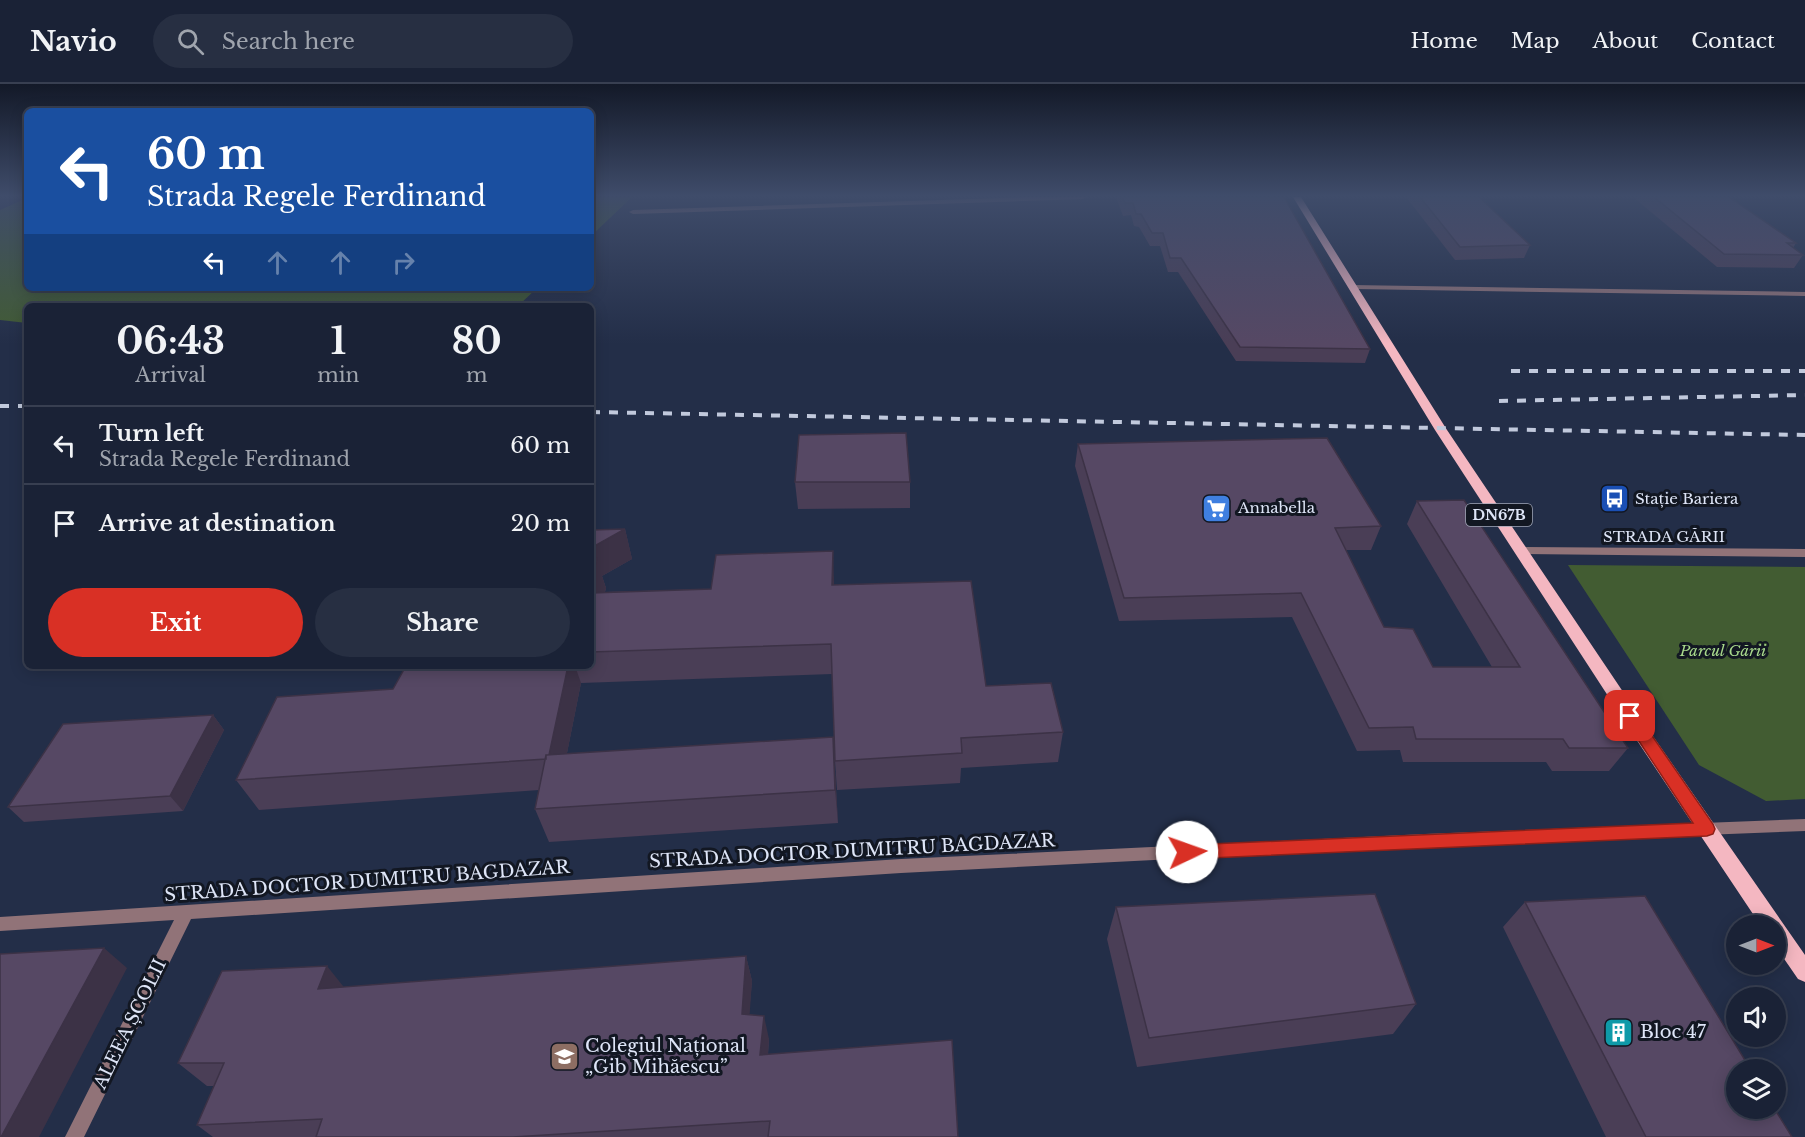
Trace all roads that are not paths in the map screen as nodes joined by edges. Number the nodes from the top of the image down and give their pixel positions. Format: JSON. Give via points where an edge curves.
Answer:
{"nodes":[{"id":1,"x":1329,"y":246,"type":"edge"},
{"id":2,"x":1355,"y":287,"type":"junction"},
{"id":3,"x":1805,"y":294,"type":"edge"},
{"id":4,"x":1523,"y":551,"type":"junction"},
{"id":5,"x":1805,"y":553,"type":"edge"},
{"id":6,"x":1805,"y":825,"type":"edge"},
{"id":7,"x":1707,"y":829,"type":"junction"},
{"id":8,"x":186,"y":912,"type":"junction"},
{"id":9,"x":1766,"y":915,"type":"edge"},
{"id":10,"x":0,"y":924,"type":"edge"},
{"id":11,"x":1786,"y":944,"type":"edge"},
{"id":12,"x":1805,"y":972,"type":"edge"},
{"id":13,"x":74,"y":1137,"type":"edge"}],
"edges":[{"from":1,"to":2,"type":"main road","number":"DN67B"},
{"from":2,"to":3,"type":"street"},
{"from":2,"to":4,"type":"main road","number":"DN67B","via":[[1441,430]]},
{"from":4,"to":5,"type":"street","name":"STRADA GĂRII"},
{"from":4,"to":7,"type":"main road","number":"DN67B"},
{"from":6,"to":7,"type":"street","name":"STRADA DOCTOR DUMITRU BAGDAZAR"},
{"from":7,"to":8,"type":"street","name":"STRADA DOCTOR DUMITRU BAGDAZAR","via":[[901,866]]},
{"from":7,"to":9,"type":"main road","number":"DN67B"},
{"from":8,"to":10,"type":"street","name":"STRADA DOCTOR DUMITRU BAGDAZAR"},
{"from":8,"to":13,"type":"street","name":"ALEEA ȘCOLII"},
{"from":11,"to":12,"type":"main road"}]}
